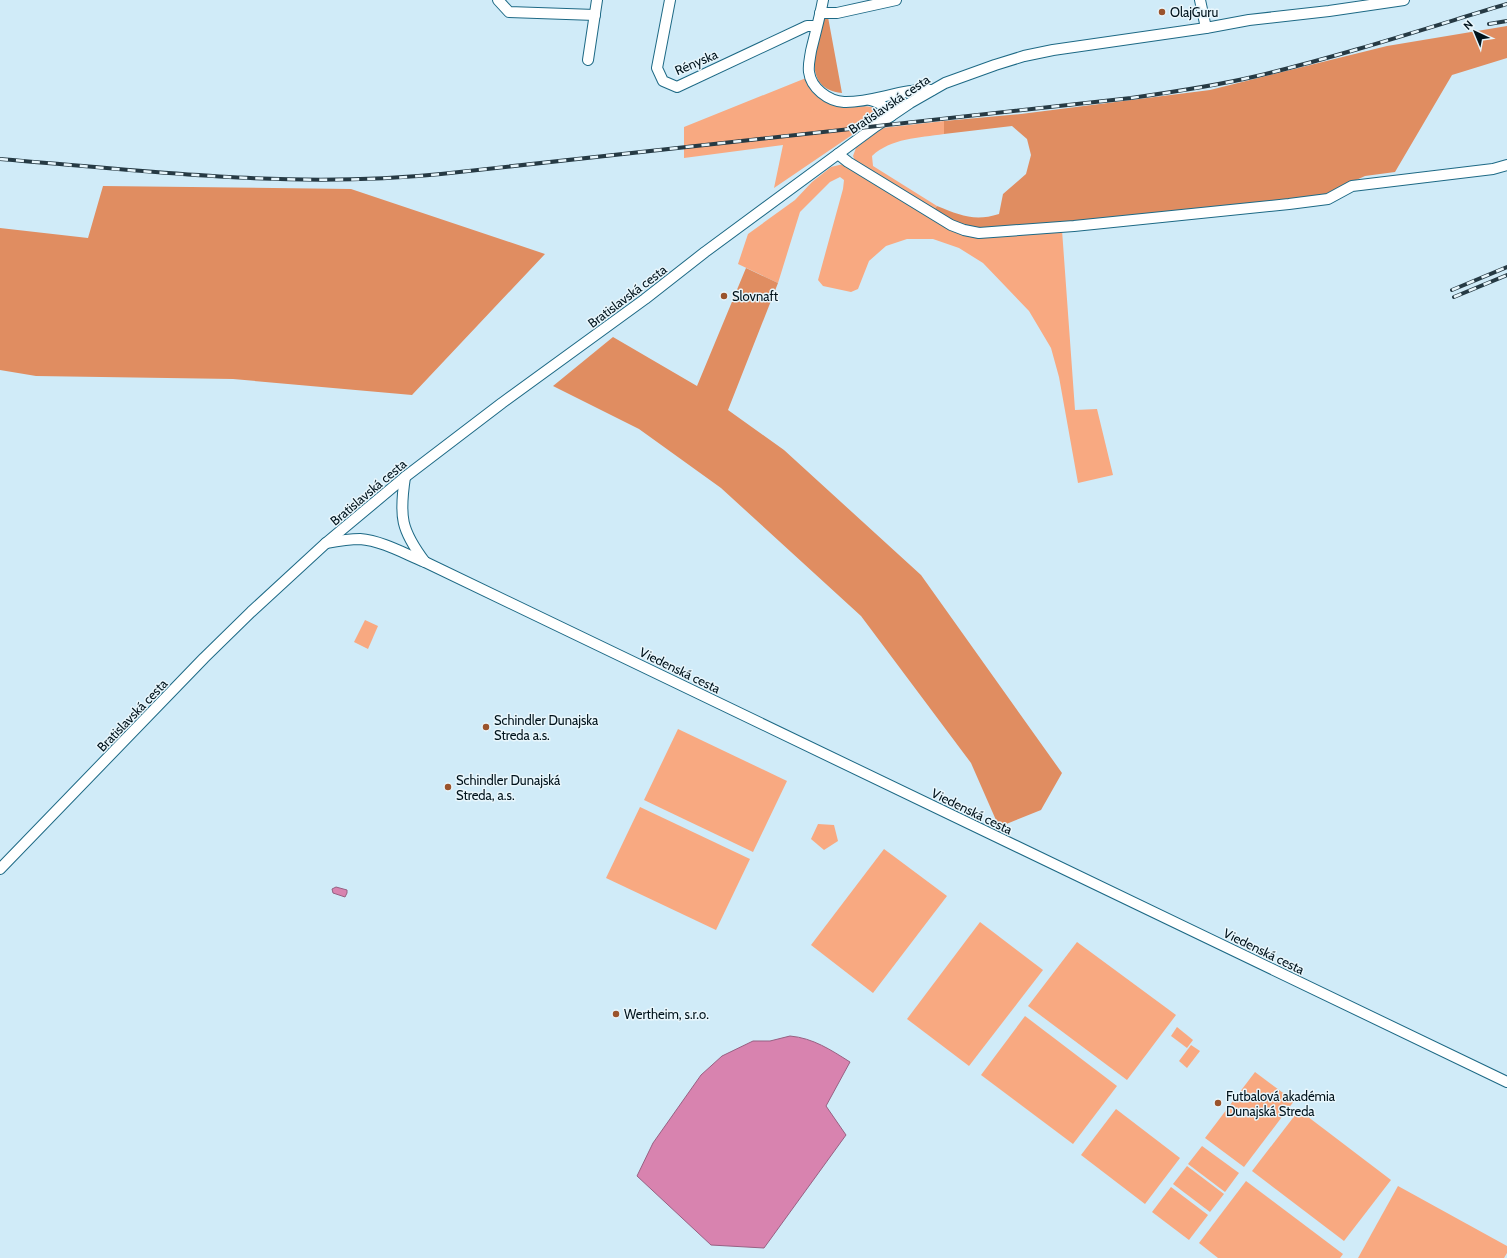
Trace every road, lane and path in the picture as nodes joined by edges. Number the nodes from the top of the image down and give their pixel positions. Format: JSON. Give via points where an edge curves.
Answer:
{"nodes":[{"id":1,"x":498,"y":0,"type":"edge"},
{"id":2,"x":597,"y":0,"type":"edge"},
{"id":3,"x":670,"y":0,"type":"edge"},
{"id":4,"x":823,"y":0,"type":"edge"},
{"id":5,"x":896,"y":0,"type":"edge"},
{"id":6,"x":1200,"y":0,"type":"edge"},
{"id":7,"x":1404,"y":0,"type":"edge"},
{"id":8,"x":882,"y":1,"type":"edge"},
{"id":9,"x":820,"y":13,"type":"junction"},
{"id":10,"x":595,"y":15,"type":"junction"},
{"id":11,"x":816,"y":26,"type":"junction"},
{"id":12,"x":1206,"y":28,"type":"junction"},
{"id":13,"x":588,"y":60,"type":"dead end"},
{"id":14,"x":932,"y":90,"type":"junction"},
{"id":15,"x":867,"y":99,"type":"junction"},
{"id":16,"x":891,"y":116,"type":"junction"},
{"id":17,"x":838,"y":154,"type":"junction"},
{"id":18,"x":1507,"y":165,"type":"edge"},
{"id":19,"x":405,"y":477,"type":"junction"},
{"id":20,"x":326,"y":543,"type":"junction"},
{"id":21,"x":425,"y":562,"type":"junction"},
{"id":22,"x":0,"y":869,"type":"edge"},
{"id":23,"x":1507,"y":1082,"type":"edge"}],
"edges":[{"from":1,"to":10,"type":"street","via":[[509,12]]},
{"from":2,"to":10,"type":"street"},
{"from":3,"to":11,"type":"street","name":"Rényska","via":[[657,68],[663,81],[677,86],[807,26]]},
{"from":4,"to":9,"type":"street"},
{"from":5,"to":8,"type":"street"},
{"from":6,"to":12,"type":"street"},
{"from":7,"to":12,"type":"street","name":"Bratislavská cesta"},
{"from":8,"to":9,"type":"street","via":[[837,13]]},
{"from":9,"to":11,"type":"street"},
{"from":10,"to":13,"type":"street"},
{"from":11,"to":15,"type":"street","via":[[809,62],[812,83],[819,91],[834,100],[846,102]]},
{"from":12,"to":14,"type":"street","name":"Bratislavská cesta","via":[[1024,56],[945,83]]},
{"from":14,"to":15,"type":"street","via":[[920,89]]},
{"from":14,"to":16,"type":"street","name":"Bratislavská cesta"},
{"from":15,"to":16,"type":"street","via":[[881,103]]},
{"from":16,"to":17,"type":"street","name":"Bratislavská cesta"},
{"from":17,"to":18,"type":"street","via":[[952,225],[979,232],[1074,226],[1289,204],[1328,199],[1352,186],[1493,169]]},
{"from":17,"to":19,"type":"street","name":"Bratislavská cesta"},
{"from":19,"to":20,"type":"street","name":"Bratislavská cesta"},
{"from":19,"to":21,"type":"street","name":"Viedenská cesta","via":[[403,522],[410,541]]},
{"from":20,"to":21,"type":"street","name":"Viedenská cesta","via":[[370,540]]},
{"from":20,"to":22,"type":"street","name":"Bratislavská cesta","via":[[209,653]]},
{"from":21,"to":23,"type":"street","name":"Viedenská cesta"}]}
